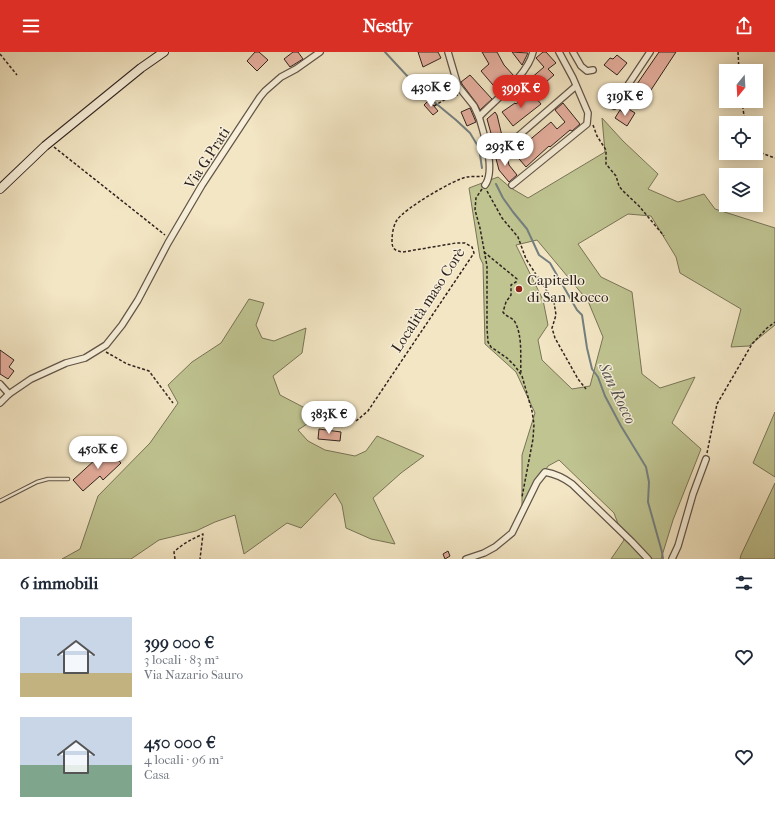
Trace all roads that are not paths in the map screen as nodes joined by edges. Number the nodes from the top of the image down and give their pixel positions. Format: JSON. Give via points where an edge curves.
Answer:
{"nodes":[{"id":1,"x":164,"y":52,"type":"edge"},
{"id":2,"x":320,"y":52,"type":"edge"},
{"id":3,"x":448,"y":52,"type":"edge"},
{"id":4,"x":533,"y":52,"type":"edge"},
{"id":5,"x":559,"y":52,"type":"edge"},
{"id":6,"x":573,"y":52,"type":"edge"},
{"id":7,"x":650,"y":52,"type":"edge"},
{"id":8,"x":593,"y":70,"type":"dead end"},
{"id":9,"x":576,"y":86,"type":"junction"},
{"id":10,"x":614,"y":106,"type":"dead end"},
{"id":11,"x":479,"y":117,"type":"junction"},
{"id":12,"x":501,"y":151,"type":"dead end"},
{"id":13,"x":485,"y":185,"type":"road end"},
{"id":14,"x":512,"y":185,"type":"dead end"},
{"id":15,"x":0,"y":189,"type":"edge"},
{"id":16,"x":0,"y":384,"type":"edge"},
{"id":17,"x":9,"y":394,"type":"junction"},
{"id":18,"x":0,"y":403,"type":"edge"},
{"id":19,"x":706,"y":459,"type":"road end"},
{"id":20,"x":68,"y":479,"type":"dead end"},
{"id":21,"x":0,"y":501,"type":"edge"},
{"id":22,"x":466,"y":559,"type":"edge"},
{"id":23,"x":648,"y":559,"type":"edge"},
{"id":24,"x":672,"y":559,"type":"edge"}],
"edges":[{"from":1,"to":15,"type":"main road","via":[[49,143]]},
{"from":2,"to":17,"type":"street","name":"Via G.Prati","via":[[281,77],[265,91],[202,185],[138,300],[106,345],[85,358],[44,372]]},
{"from":3,"to":11,"type":"street","via":[[458,86],[474,106]]},
{"from":4,"to":11,"type":"street","via":[[521,74]]},
{"from":5,"to":9,"type":"street"},
{"from":6,"to":8,"type":"street","via":[[581,66],[587,71]]},
{"from":7,"to":10,"type":"street"},
{"from":9,"to":12,"type":"street"},
{"from":9,"to":14,"type":"street","via":[[588,113],[587,124]]},
{"from":11,"to":13,"type":"street","via":[[490,164]]},
{"from":16,"to":17,"type":"street"},
{"from":17,"to":18,"type":"street","name":"Via G.Prati"},
{"from":19,"to":24,"type":"street"},
{"from":20,"to":21,"type":"lane","via":[[37,482]]},
{"from":22,"to":23,"type":"street","via":[[495,547],[512,533],[537,482],[546,472],[564,478],[572,484]]}]}
